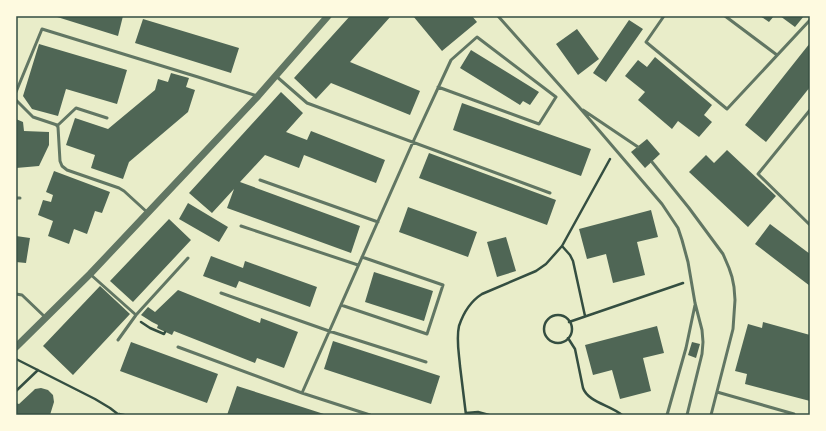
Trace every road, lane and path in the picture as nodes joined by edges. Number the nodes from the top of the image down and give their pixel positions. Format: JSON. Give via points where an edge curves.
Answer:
{"nodes":[{"id":1,"x":328,"y":16,"type":"edge"},
{"id":2,"x":498,"y":16,"type":"edge"},
{"id":3,"x":664,"y":16,"type":"edge"},
{"id":4,"x":725,"y":16,"type":"edge"},
{"id":5,"x":810,"y":20,"type":"edge"},
{"id":6,"x":777,"y":55,"type":"junction"},
{"id":7,"x":276,"y":76,"type":"junction"},
{"id":8,"x":438,"y":87,"type":"junction"},
{"id":9,"x":16,"y":92,"type":"edge"},
{"id":10,"x":258,"y":96,"type":"junction"},
{"id":11,"x":16,"y":100,"type":"edge"},
{"id":12,"x":579,"y":107,"type":"junction"},
{"id":13,"x":810,"y":110,"type":"edge"},
{"id":14,"x":107,"y":118,"type":"dead end"},
{"id":15,"x":57,"y":126,"type":"junction"},
{"id":16,"x":413,"y":142,"type":"junction"},
{"id":17,"x":638,"y":147,"type":"dead end"},
{"id":18,"x":615,"y":149,"type":"junction"},
{"id":19,"x":652,"y":162,"type":"dead end"},
{"id":20,"x":260,"y":180,"type":"dead end"},
{"id":21,"x":550,"y":192,"type":"dead end"},
{"id":22,"x":148,"y":213,"type":"junction"},
{"id":23,"x":378,"y":222,"type":"junction"},
{"id":24,"x":241,"y":226,"type":"dead end"},
{"id":25,"x":810,"y":226,"type":"edge"},
{"id":26,"x":562,"y":246,"type":"junction"},
{"id":27,"x":362,"y":257,"type":"junction"},
{"id":28,"x":188,"y":258,"type":"dead end"},
{"id":29,"x":358,"y":265,"type":"junction"},
{"id":30,"x":90,"y":274,"type":"junction"},
{"id":31,"x":691,"y":280,"type":"junction"},
{"id":32,"x":16,"y":294,"type":"edge"},
{"id":33,"x":221,"y":294,"type":"dead end"},
{"id":34,"x":695,"y":303,"type":"junction"},
{"id":35,"x":341,"y":305,"type":"junction"},
{"id":36,"x":136,"y":315,"type":"junction"},
{"id":37,"x":585,"y":316,"type":"junction"},
{"id":38,"x":46,"y":318,"type":"junction"},
{"id":39,"x":569,"y":322,"type":"junction"},
{"id":40,"x":150,"y":328,"type":"dead end"},
{"id":41,"x":329,"y":331,"type":"junction"},
{"id":42,"x":165,"y":332,"type":"dead end"},
{"id":43,"x":568,"y":338,"type":"junction"},
{"id":44,"x":118,"y":340,"type":"dead end"},
{"id":45,"x":16,"y":347,"type":"edge"},
{"id":46,"x":178,"y":347,"type":"dead end"},
{"id":47,"x":16,"y":359,"type":"edge"},
{"id":48,"x":426,"y":362,"type":"dead end"},
{"id":49,"x":38,"y":370,"type":"junction"},
{"id":50,"x":16,"y":391,"type":"edge"},
{"id":51,"x":717,"y":392,"type":"junction"},
{"id":52,"x":302,"y":393,"type":"junction"},
{"id":53,"x":118,"y":414,"type":"edge"},
{"id":54,"x":466,"y":414,"type":"edge"},
{"id":55,"x":794,"y":414,"type":"dead end"},
{"id":56,"x":124,"y":415,"type":"edge"},
{"id":57,"x":370,"y":415,"type":"edge"},
{"id":58,"x":489,"y":415,"type":"edge"},
{"id":59,"x":622,"y":415,"type":"edge"},
{"id":60,"x":668,"y":415,"type":"edge"},
{"id":61,"x":687,"y":415,"type":"edge"},
{"id":62,"x":711,"y":415,"type":"edge"}],
"edges":[{"from":1,"to":7,"type":"street"},
{"from":2,"to":12,"type":"lane"},
{"from":3,"to":6,"type":"lane","via":[[646,42],[726,109]]},
{"from":4,"to":6,"type":"lane"},
{"from":5,"to":6,"type":"lane"},
{"from":7,"to":10,"type":"street"},
{"from":7,"to":16,"type":"lane","via":[[307,103]]},
{"from":8,"to":8,"type":"lane","via":[[539,124],[556,97],[478,36],[451,60]]},
{"from":8,"to":16,"type":"lane"},
{"from":9,"to":10,"type":"lane","via":[[42,29]]},
{"from":10,"to":22,"type":"street"},
{"from":11,"to":15,"type":"lane","via":[[33,117]]},
{"from":12,"to":17,"type":"lane"},
{"from":12,"to":18,"type":"lane"},
{"from":13,"to":25,"type":"lane","via":[[758,174]]},
{"from":14,"to":15,"type":"lane","via":[[76,108]]},
{"from":15,"to":22,"type":"lane","via":[[62,166],[119,188]]},
{"from":16,"to":21,"type":"lane"},
{"from":16,"to":23,"type":"lane"},
{"from":18,"to":26,"type":"path"},
{"from":18,"to":31,"type":"lane","via":[[672,217],[682,240]]},
{"from":19,"to":51,"type":"lane","via":[[723,254],[732,277],[736,300],[733,329]]},
{"from":20,"to":23,"type":"lane"},
{"from":22,"to":30,"type":"street"},
{"from":23,"to":27,"type":"lane"},
{"from":24,"to":29,"type":"lane"},
{"from":26,"to":37,"type":"path","via":[[572,261]]},
{"from":26,"to":54,"type":"path","via":[[536,271],[476,298],[461,321],[458,335]]},
{"from":27,"to":29,"type":"lane"},
{"from":27,"to":35,"type":"lane","via":[[443,284],[427,334]]},
{"from":28,"to":36,"type":"lane"},
{"from":29,"to":35,"type":"lane"},
{"from":30,"to":36,"type":"lane"},
{"from":30,"to":38,"type":"street"},
{"from":31,"to":34,"type":"lane"},
{"from":31,"to":37,"type":"path"},
{"from":32,"to":38,"type":"lane","via":[[22,295]]},
{"from":33,"to":41,"type":"lane"},
{"from":34,"to":60,"type":"lane"},
{"from":34,"to":61,"type":"lane","via":[[703,342]]},
{"from":35,"to":41,"type":"lane"},
{"from":36,"to":44,"type":"lane"},
{"from":37,"to":39,"type":"path"},
{"from":38,"to":45,"type":"street"},
{"from":39,"to":43,"type":"path","via":[[572,330]]},
{"from":39,"to":43,"type":"path","via":[[558,315],[550,318],[544,325],[547,338],[555,343]]},
{"from":40,"to":42,"type":"path","via":[[164,334]]},
{"from":41,"to":48,"type":"lane"},
{"from":41,"to":52,"type":"lane"},
{"from":43,"to":59,"type":"path","via":[[575,349],[584,392]]},
{"from":46,"to":52,"type":"lane"},
{"from":47,"to":49,"type":"path"},
{"from":49,"to":50,"type":"path"},
{"from":49,"to":53,"type":"path","via":[[95,399]]},
{"from":51,"to":55,"type":"lane"},
{"from":51,"to":62,"type":"lane"},
{"from":52,"to":57,"type":"lane"},
{"from":53,"to":56,"type":"path"},
{"from":54,"to":58,"type":"path","via":[[478,412]]}]}
